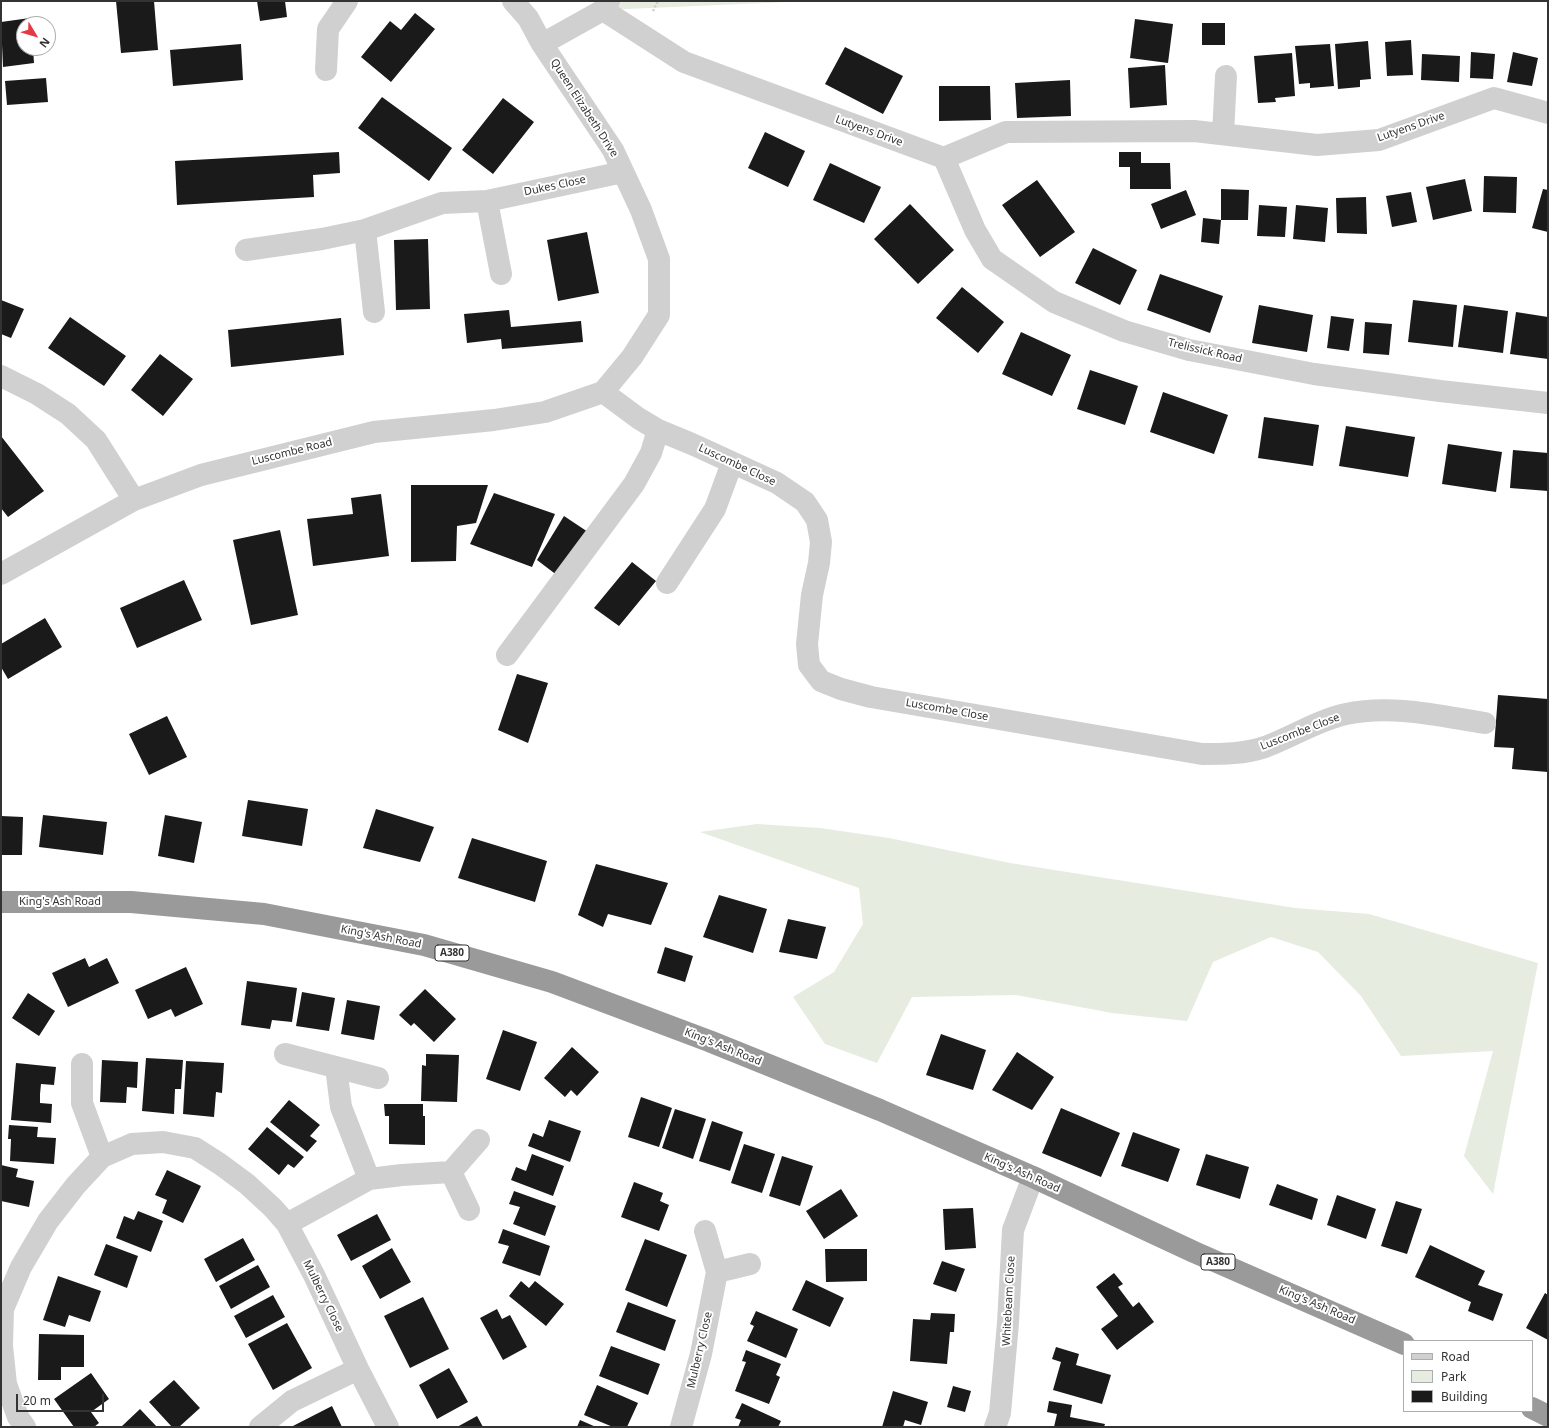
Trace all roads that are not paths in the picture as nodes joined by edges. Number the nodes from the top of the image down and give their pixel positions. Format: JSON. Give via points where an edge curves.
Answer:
{"nodes":[{"id":1,"x":347,"y":1,"type":"edge"},
{"id":2,"x":513,"y":1,"type":"edge"},
{"id":3,"x":606,"y":5,"type":"edge"},
{"id":4,"x":542,"y":44,"type":"junction"},
{"id":5,"x":326,"y":70,"type":"dead end"},
{"id":6,"x":1226,"y":76,"type":"dead end"},
{"id":7,"x":1548,"y":113,"type":"edge"},
{"id":8,"x":1223,"y":134,"type":"junction"},
{"id":9,"x":944,"y":158,"type":"junction"},
{"id":10,"x":623,"y":172,"type":"junction"},
{"id":11,"x":487,"y":201,"type":"junction"},
{"id":12,"x":365,"y":230,"type":"junction"},
{"id":13,"x":246,"y":250,"type":"dead end"},
{"id":14,"x":501,"y":274,"type":"dead end"},
{"id":15,"x":374,"y":312,"type":"dead end"},
{"id":16,"x":1,"y":376,"type":"edge"},
{"id":17,"x":603,"y":392,"type":"junction"},
{"id":18,"x":1548,"y":403,"type":"edge"},
{"id":19,"x":658,"y":430,"type":"junction"},
{"id":20,"x":732,"y":463,"type":"junction"},
{"id":21,"x":134,"y":500,"type":"junction"},
{"id":22,"x":1,"y":574,"type":"edge"},
{"id":23,"x":668,"y":583,"type":"dead end"},
{"id":24,"x":507,"y":655,"type":"dead end"},
{"id":25,"x":1485,"y":723,"type":"dead end"},
{"id":26,"x":1,"y":902,"type":"edge"},
{"id":27,"x":285,"y":1054,"type":"dead end"},
{"id":28,"x":82,"y":1064,"type":"dead end"},
{"id":29,"x":336,"y":1068,"type":"junction"},
{"id":30,"x":378,"y":1078,"type":"dead end"},
{"id":31,"x":479,"y":1140,"type":"dead end"},
{"id":32,"x":102,"y":1157,"type":"junction"},
{"id":33,"x":451,"y":1172,"type":"junction"},
{"id":34,"x":1033,"y":1177,"type":"junction"},
{"id":35,"x":369,"y":1179,"type":"junction"},
{"id":36,"x":469,"y":1210,"type":"dead end"},
{"id":37,"x":287,"y":1224,"type":"junction"},
{"id":38,"x":705,"y":1231,"type":"dead end"},
{"id":39,"x":750,"y":1264,"type":"dead end"},
{"id":40,"x":717,"y":1272,"type":"junction"},
{"id":41,"x":1403,"y":1344,"type":"edge"},
{"id":42,"x":358,"y":1369,"type":"junction"},
{"id":43,"x":1533,"y":1408,"type":"edge"},
{"id":44,"x":1548,"y":1416,"type":"edge"},
{"id":45,"x":24,"y":1427,"type":"edge"},
{"id":46,"x":260,"y":1427,"type":"edge"},
{"id":47,"x":388,"y":1427,"type":"edge"},
{"id":48,"x":681,"y":1427,"type":"edge"},
{"id":49,"x":995,"y":1427,"type":"edge"}],
"edges":[{"from":1,"to":5,"type":"street","via":[[328,30]]},
{"from":2,"to":4,"type":"street","name":"Queen Elizabeth Drive","via":[[528,18]]},
{"from":3,"to":4,"type":"street","name":"Lutyens Drive"},
{"from":3,"to":9,"type":"street","name":"Lutyens Drive","via":[[684,62]]},
{"from":4,"to":10,"type":"street","name":"Queen Elizabeth Drive","via":[[613,150]]},
{"from":6,"to":8,"type":"street"},
{"from":7,"to":8,"type":"street","name":"Lutyens Drive","via":[[1494,98],[1378,140],[1317,146]]},
{"from":8,"to":9,"type":"street","name":"Lutyens Drive","via":[[1194,131],[1006,132]]},
{"from":9,"to":18,"type":"street","name":"Trelissick Road","via":[[976,230],[992,259],[1054,302],[1124,331],[1189,350],[1314,374]]},
{"from":10,"to":11,"type":"street","name":"Dukes Close"},
{"from":10,"to":17,"type":"street","name":"Queen Elizabeth Drive","via":[[641,210],[659,259],[659,315],[632,357]]},
{"from":11,"to":12,"type":"street","name":"Dukes Close","via":[[442,203]]},
{"from":11,"to":14,"type":"street"},
{"from":12,"to":13,"type":"street","name":"Dukes Close"},
{"from":12,"to":15,"type":"street"},
{"from":16,"to":21,"type":"street","via":[[37,394],[68,414],[96,440]]},
{"from":17,"to":19,"type":"street","name":"Luscombe Close"},
{"from":17,"to":21,"type":"street","name":"Luscombe Road","via":[[545,412],[494,420],[374,432],[201,475]]},
{"from":19,"to":20,"type":"street","name":"Luscombe Close"},
{"from":19,"to":24,"type":"street","via":[[651,453],[634,484]]},
{"from":20,"to":23,"type":"street","via":[[715,509]]},
{"from":20,"to":25,"type":"street","name":"Luscombe Close","via":[[777,483],[805,502],[817,520],[821,542],[806,644],[809,665],[821,681],[841,690],[1202,754],[1236,754],[1256,749],[1346,714],[1381,709]]},
{"from":21,"to":22,"type":"street","name":"Luscombe Road"},
{"from":26,"to":34,"type":"highway","name":"King's Ash Road","number":"A380","via":[[131,902],[264,914],[424,945],[552,982],[709,1041],[880,1110]]},
{"from":27,"to":29,"type":"street"},
{"from":28,"to":32,"type":"street","via":[[82,1103]]},
{"from":29,"to":30,"type":"street"},
{"from":29,"to":35,"type":"street","via":[[341,1107]]},
{"from":31,"to":33,"type":"street"},
{"from":32,"to":37,"type":"street","name":"Mulberry Close","via":[[132,1144],[163,1142],[195,1148],[247,1184]]},
{"from":32,"to":45,"type":"street","name":"Mulberry Close","via":[[76,1184],[48,1221],[21,1268],[3,1309],[2,1346],[6,1384]]},
{"from":33,"to":35,"type":"street"},
{"from":33,"to":36,"type":"street"},
{"from":34,"to":41,"type":"highway","name":"King's Ash Road","number":"A380","via":[[1194,1252]]},
{"from":34,"to":49,"type":"street","name":"Whitebeam Close","via":[[1013,1230],[1001,1405]]},
{"from":35,"to":37,"type":"street"},
{"from":37,"to":42,"type":"street","name":"Mulberry Close"},
{"from":38,"to":40,"type":"street","name":"Mulberry Close"},
{"from":39,"to":40,"type":"street"},
{"from":40,"to":48,"type":"street","name":"Mulberry Close","via":[[701,1354]]},
{"from":42,"to":46,"type":"street","via":[[292,1401]]},
{"from":42,"to":47,"type":"street","name":"Mulberry Close"},
{"from":43,"to":44,"type":"highway"}]}
